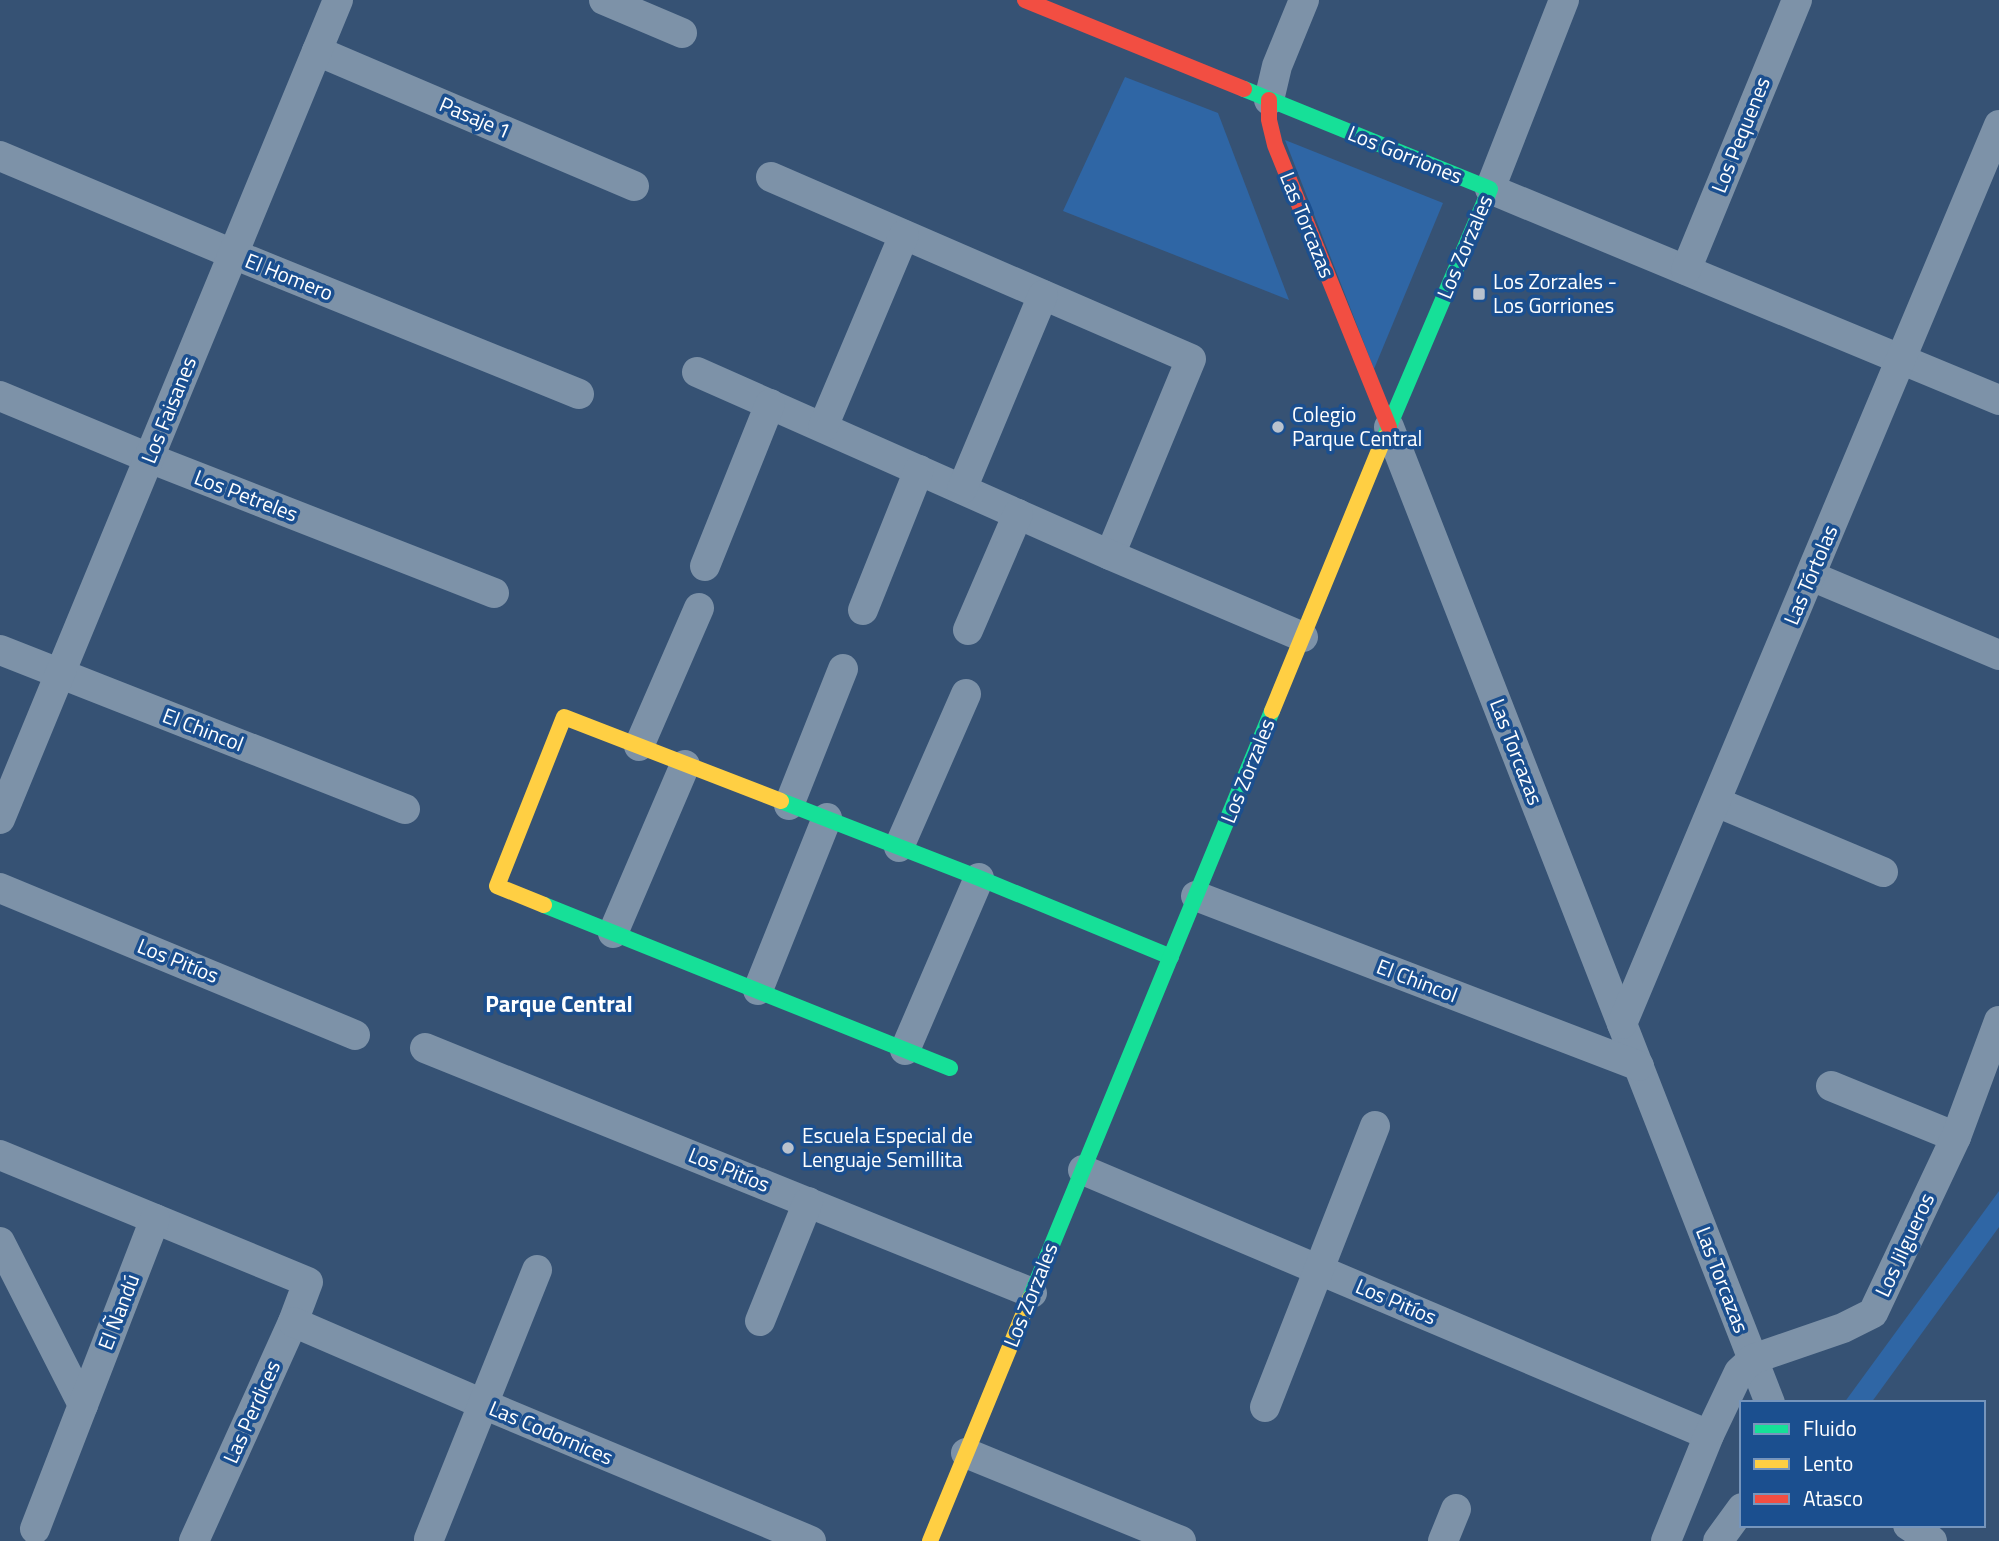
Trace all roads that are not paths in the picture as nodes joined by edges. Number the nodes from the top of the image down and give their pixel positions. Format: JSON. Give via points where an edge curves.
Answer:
{"nodes":[{"id":1,"x":338,"y":0,"type":"edge"},
{"id":2,"x":604,"y":0,"type":"edge"},
{"id":3,"x":1025,"y":0,"type":"edge"},
{"id":4,"x":1304,"y":0,"type":"edge"},
{"id":5,"x":1564,"y":0,"type":"edge"},
{"id":6,"x":1797,"y":0,"type":"edge"},
{"id":7,"x":682,"y":33,"type":"dead end"},
{"id":8,"x":317,"y":51,"type":"junction"},
{"id":9,"x":1269,"y":100,"type":"junction"},
{"id":10,"x":1999,"y":125,"type":"edge"},
{"id":11,"x":0,"y":156,"type":"edge"},
{"id":12,"x":771,"y":177,"type":"dead end"},
{"id":13,"x":634,"y":186,"type":"dead end"},
{"id":14,"x":1490,"y":189,"type":"junction"},
{"id":15,"x":904,"y":235,"type":"junction"},
{"id":16,"x":233,"y":254,"type":"junction"},
{"id":17,"x":1686,"y":270,"type":"junction"},
{"id":18,"x":1043,"y":295,"type":"junction"},
{"id":19,"x":1901,"y":360,"type":"junction"},
{"id":20,"x":696,"y":372,"type":"dead end"},
{"id":21,"x":579,"y":394,"type":"dead end"},
{"id":22,"x":0,"y":396,"type":"edge"},
{"id":23,"x":1999,"y":400,"type":"edge"},
{"id":24,"x":770,"y":404,"type":"junction"},
{"id":25,"x":823,"y":427,"type":"junction"},
{"id":26,"x":1389,"y":427,"type":"junction"},
{"id":27,"x":149,"y":458,"type":"junction"},
{"id":28,"x":919,"y":470,"type":"junction"},
{"id":29,"x":962,"y":489,"type":"junction"},
{"id":30,"x":1018,"y":514,"type":"junction"},
{"id":31,"x":1110,"y":555,"type":"junction"},
{"id":32,"x":705,"y":566,"type":"dead end"},
{"id":33,"x":1811,"y":576,"type":"junction"},
{"id":34,"x":494,"y":593,"type":"dead end"},
{"id":35,"x":699,"y":608,"type":"dead end"},
{"id":36,"x":863,"y":610,"type":"dead end"},
{"id":37,"x":968,"y":630,"type":"dead end"},
{"id":38,"x":1303,"y":637,"type":"junction"},
{"id":39,"x":0,"y":650,"type":"edge"},
{"id":40,"x":1999,"y":655,"type":"edge"},
{"id":41,"x":843,"y":669,"type":"dead end"},
{"id":42,"x":60,"y":674,"type":"junction"},
{"id":43,"x":966,"y":694,"type":"dead end"},
{"id":44,"x":639,"y":746,"type":"junction"},
{"id":45,"x":685,"y":765,"type":"junction"},
{"id":46,"x":1716,"y":802,"type":"junction"},
{"id":47,"x":789,"y":805,"type":"junction"},
{"id":48,"x":405,"y":809,"type":"dead end"},
{"id":49,"x":827,"y":818,"type":"junction"},
{"id":50,"x":0,"y":819,"type":"edge"},
{"id":51,"x":899,"y":847,"type":"junction"},
{"id":52,"x":1883,"y":872,"type":"dead end"},
{"id":53,"x":979,"y":878,"type":"junction"},
{"id":54,"x":0,"y":888,"type":"edge"},
{"id":55,"x":1196,"y":896,"type":"junction"},
{"id":56,"x":613,"y":933,"type":"junction"},
{"id":57,"x":1171,"y":957,"type":"junction"},
{"id":58,"x":758,"y":990,"type":"junction"},
{"id":59,"x":1999,"y":1021,"type":"edge"},
{"id":60,"x":1622,"y":1024,"type":"junction"},
{"id":61,"x":355,"y":1035,"type":"dead end"},
{"id":62,"x":425,"y":1048,"type":"dead end"},
{"id":63,"x":905,"y":1050,"type":"junction"},
{"id":64,"x":1639,"y":1066,"type":"junction"},
{"id":65,"x":950,"y":1068,"type":"dead end"},
{"id":66,"x":1831,"y":1086,"type":"dead end"},
{"id":67,"x":1375,"y":1126,"type":"dead end"},
{"id":68,"x":1956,"y":1137,"type":"junction"},
{"id":69,"x":0,"y":1155,"type":"edge"},
{"id":70,"x":1083,"y":1170,"type":"junction"},
{"id":71,"x":808,"y":1202,"type":"junction"},
{"id":72,"x":155,"y":1219,"type":"junction"},
{"id":73,"x":0,"y":1242,"type":"edge"},
{"id":74,"x":537,"y":1270,"type":"dead end"},
{"id":75,"x":1320,"y":1270,"type":"junction"},
{"id":76,"x":1032,"y":1293,"type":"junction"},
{"id":77,"x":760,"y":1321,"type":"dead end"},
{"id":78,"x":293,"y":1322,"type":"junction"},
{"id":79,"x":1753,"y":1359,"type":"junction"},
{"id":80,"x":1769,"y":1401,"type":"edge"},
{"id":81,"x":483,"y":1404,"type":"junction"},
{"id":82,"x":83,"y":1405,"type":"junction"},
{"id":83,"x":1265,"y":1407,"type":"dead end"},
{"id":84,"x":1709,"y":1435,"type":"junction"},
{"id":85,"x":966,"y":1453,"type":"junction"},
{"id":86,"x":1456,"y":1509,"type":"dead end"},
{"id":87,"x":1740,"y":1511,"type":"edge"},
{"id":88,"x":1911,"y":1527,"type":"edge"},
{"id":89,"x":35,"y":1529,"type":"dead end"},
{"id":90,"x":429,"y":1539,"type":"dead end"},
{"id":91,"x":194,"y":1541,"type":"edge"},
{"id":92,"x":811,"y":1541,"type":"edge"},
{"id":93,"x":930,"y":1541,"type":"edge"},
{"id":94,"x":1181,"y":1541,"type":"edge"},
{"id":95,"x":1443,"y":1541,"type":"edge"},
{"id":96,"x":1666,"y":1541,"type":"edge"},
{"id":97,"x":1718,"y":1541,"type":"edge"},
{"id":98,"x":1932,"y":1541,"type":"edge"}],
"edges":[{"from":1,"to":8,"type":"street","name":"Los Faisanes"},
{"from":2,"to":7,"type":"street"},
{"from":3,"to":9,"type":"street","name":"Los Gorriones"},
{"from":4,"to":9,"type":"street","via":[[1277,66]]},
{"from":5,"to":14,"type":"street","name":"Los Zorzales"},
{"from":6,"to":17,"type":"street","name":"Los Pequenes"},
{"from":8,"to":13,"type":"street","name":"Pasaje 1"},
{"from":8,"to":16,"type":"street","name":"Los Faisanes"},
{"from":9,"to":14,"type":"street","name":"Los Gorriones"},
{"from":9,"to":26,"type":"street","name":"Las Torcazas","via":[[1275,145]]},
{"from":10,"to":19,"type":"street","name":"Las Tórtolas"},
{"from":11,"to":16,"type":"street","name":"El Homero"},
{"from":12,"to":15,"type":"street"},
{"from":14,"to":17,"type":"street","name":"Los Gorriones"},
{"from":14,"to":26,"type":"street","name":"Los Zorzales"},
{"from":15,"to":18,"type":"street"},
{"from":15,"to":25,"type":"street"},
{"from":16,"to":21,"type":"street","name":"El Homero"},
{"from":16,"to":27,"type":"street","name":"Los Faisanes"},
{"from":17,"to":19,"type":"street","name":"Los Gorriones"},
{"from":18,"to":29,"type":"street"},
{"from":18,"to":31,"type":"street","via":[[1191,359]]},
{"from":19,"to":23,"type":"street","name":"Los Gorriones"},
{"from":19,"to":33,"type":"street","name":"Las Tórtolas"},
{"from":20,"to":24,"type":"street"},
{"from":22,"to":27,"type":"street","name":"Los Petreles"},
{"from":24,"to":25,"type":"street"},
{"from":24,"to":32,"type":"street"},
{"from":25,"to":28,"type":"street"},
{"from":26,"to":38,"type":"street","name":"Los Zorzales"},
{"from":26,"to":60,"type":"street","name":"Las Torcazas"},
{"from":27,"to":34,"type":"street","name":"Los Petreles"},
{"from":27,"to":42,"type":"street","name":"Los Faisanes"},
{"from":28,"to":29,"type":"street"},
{"from":28,"to":36,"type":"street"},
{"from":29,"to":30,"type":"street"},
{"from":30,"to":31,"type":"street"},
{"from":30,"to":37,"type":"street"},
{"from":31,"to":38,"type":"street"},
{"from":33,"to":40,"type":"street"},
{"from":33,"to":46,"type":"street","name":"Las Tórtolas"},
{"from":35,"to":44,"type":"street"},
{"from":38,"to":55,"type":"street","name":"Los Zorzales"},
{"from":39,"to":42,"type":"street","name":"El Chincol"},
{"from":41,"to":47,"type":"street"},
{"from":42,"to":48,"type":"street","name":"El Chincol"},
{"from":42,"to":50,"type":"street","name":"Los Faisanes"},
{"from":43,"to":51,"type":"street"},
{"from":44,"to":45,"type":"street"},
{"from":44,"to":56,"type":"street","via":[[564,717],[497,886]]},
{"from":45,"to":47,"type":"street"},
{"from":45,"to":56,"type":"street"},
{"from":46,"to":52,"type":"street"},
{"from":46,"to":60,"type":"street","name":"Las Tórtolas"},
{"from":47,"to":49,"type":"street"},
{"from":49,"to":51,"type":"street"},
{"from":49,"to":58,"type":"street"},
{"from":51,"to":53,"type":"street"},
{"from":53,"to":57,"type":"street"},
{"from":53,"to":63,"type":"street"},
{"from":54,"to":61,"type":"street","name":"Los Pitíos"},
{"from":55,"to":57,"type":"street","name":"Los Zorzales"},
{"from":55,"to":64,"type":"street","name":"El Chincol"},
{"from":56,"to":58,"type":"street"},
{"from":57,"to":70,"type":"street","name":"Los Zorzales"},
{"from":58,"to":63,"type":"street"},
{"from":59,"to":68,"type":"street","name":"Los Jilgueros"},
{"from":60,"to":64,"type":"street","name":"Las Torcazas"},
{"from":62,"to":71,"type":"street","name":"Los Pitíos"},
{"from":63,"to":65,"type":"street"},
{"from":64,"to":79,"type":"street","name":"Las Torcazas"},
{"from":66,"to":68,"type":"street"},
{"from":67,"to":75,"type":"street"},
{"from":68,"to":79,"type":"street","name":"Los Jilgueros","via":[[1873,1313]]},
{"from":69,"to":72,"type":"street"},
{"from":70,"to":75,"type":"street","name":"Los Pitíos"},
{"from":70,"to":76,"type":"street","name":"Los Zorzales"},
{"from":71,"to":76,"type":"street","name":"Los Pitíos"},
{"from":71,"to":77,"type":"street"},
{"from":72,"to":78,"type":"street","name":"Las Perdices","via":[[308,1282]]},
{"from":72,"to":82,"type":"street","name":"El Ñandú"},
{"from":73,"to":82,"type":"street"},
{"from":74,"to":81,"type":"street"},
{"from":75,"to":83,"type":"street"},
{"from":75,"to":84,"type":"street","name":"Los Pitíos"},
{"from":76,"to":85,"type":"street","name":"Los Zorzales"},
{"from":78,"to":81,"type":"street","name":"Las Codornices"},
{"from":78,"to":91,"type":"street","name":"Las Perdices"},
{"from":79,"to":80,"type":"street","name":"Las Torcazas"},
{"from":79,"to":84,"type":"street","via":[[1739,1373]]},
{"from":81,"to":90,"type":"street"},
{"from":81,"to":92,"type":"street","name":"Las Codornices"},
{"from":82,"to":89,"type":"street","name":"El Ñandú"},
{"from":84,"to":96,"type":"street"},
{"from":85,"to":93,"type":"street","name":"Los Zorzales"},
{"from":85,"to":94,"type":"street"},
{"from":86,"to":95,"type":"street"},
{"from":87,"to":97,"type":"street"},
{"from":88,"to":98,"type":"street"}]}
